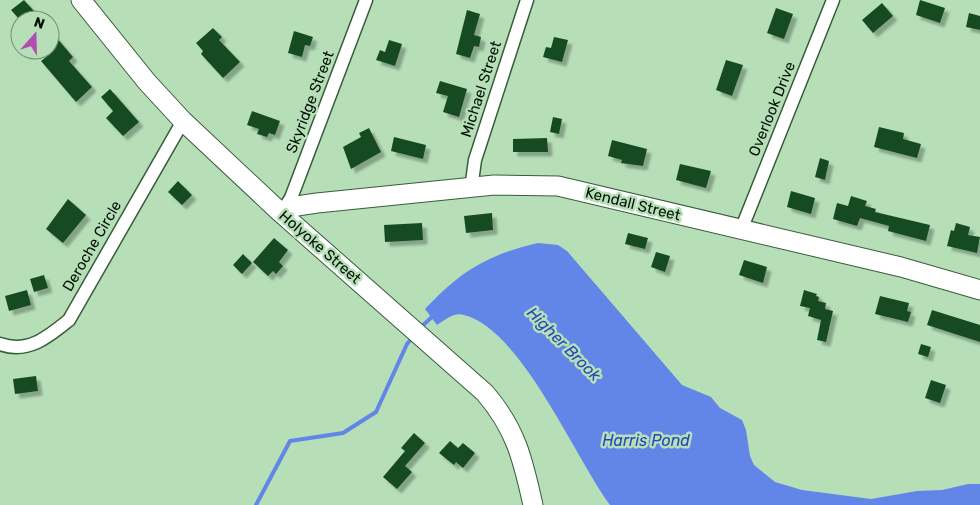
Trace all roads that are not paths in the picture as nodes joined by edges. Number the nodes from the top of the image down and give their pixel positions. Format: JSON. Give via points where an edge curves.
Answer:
{"nodes":[{"id":1,"x":81,"y":0,"type":"edge"},
{"id":2,"x":366,"y":0,"type":"edge"},
{"id":3,"x":527,"y":0,"type":"edge"},
{"id":4,"x":833,"y":0,"type":"edge"},
{"id":5,"x":183,"y":121,"type":"junction"},
{"id":6,"x":472,"y":189,"type":"junction"},
{"id":7,"x":281,"y":213,"type":"junction"},
{"id":8,"x":741,"y":230,"type":"junction"},
{"id":9,"x":980,"y":290,"type":"edge"},
{"id":10,"x":0,"y":344,"type":"edge"},
{"id":11,"x":533,"y":505,"type":"edge"}],
"edges":[{"from":1,"to":5,"type":"street","name":"Holyoke Street"},
{"from":2,"to":7,"type":"street","name":"Skyridge Street","via":[[296,185]]},
{"from":3,"to":6,"type":"street","name":"Michael Street","via":[[475,160]]},
{"from":4,"to":8,"type":"street","name":"Overlook Drive"},
{"from":5,"to":7,"type":"street","name":"Holyoke Street"},
{"from":5,"to":10,"type":"street","name":"Deroche Circle","via":[[69,320],[41,342],[13,349]]},
{"from":6,"to":7,"type":"street","name":"Kendall Street","via":[[317,203]]},
{"from":6,"to":8,"type":"street","name":"Kendall Street","via":[[494,185],[558,186]]},
{"from":7,"to":11,"type":"street","name":"Holyoke Street","via":[[472,380],[504,416],[518,446]]},
{"from":8,"to":9,"type":"street","name":"Kendall Street"}]}
